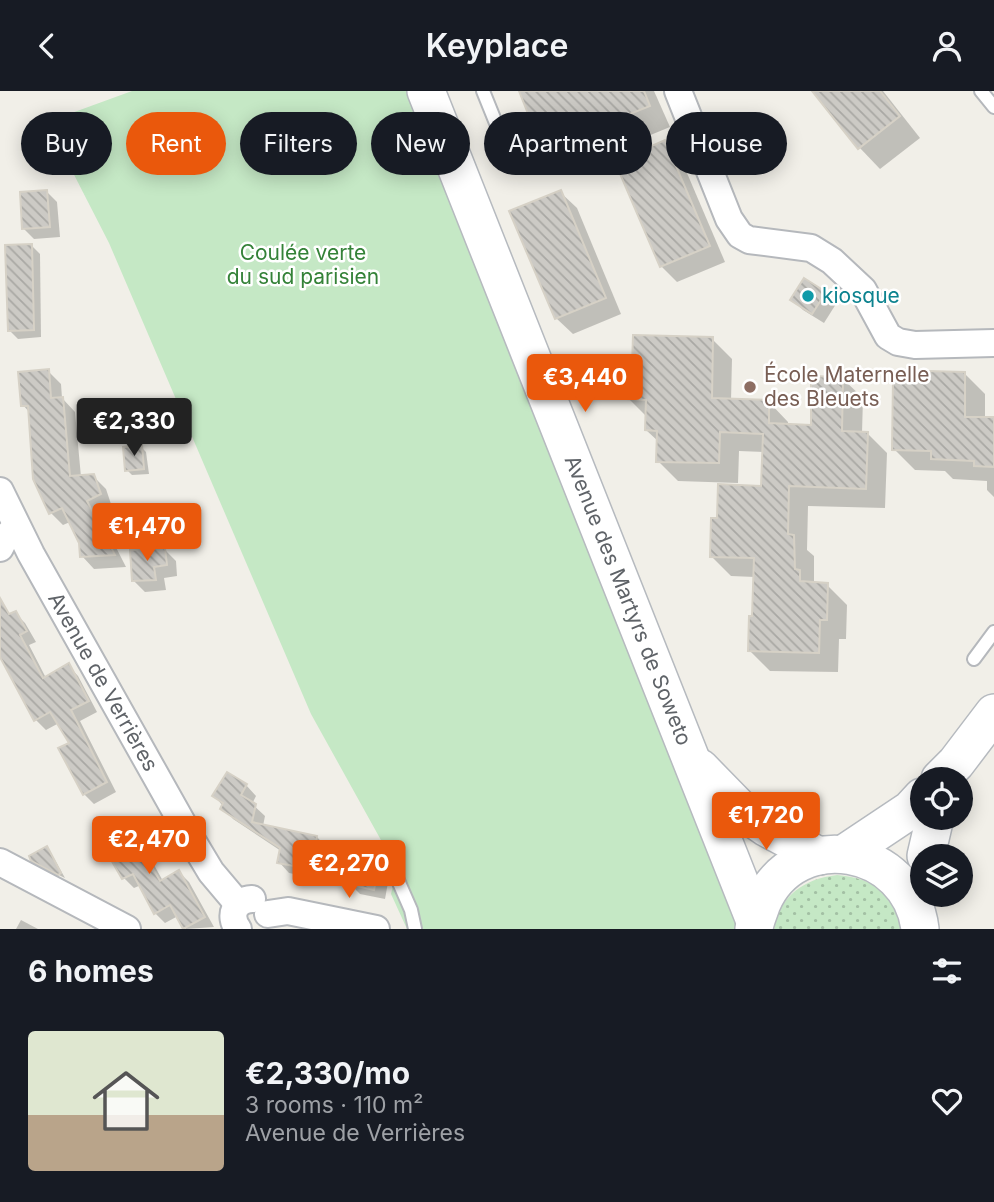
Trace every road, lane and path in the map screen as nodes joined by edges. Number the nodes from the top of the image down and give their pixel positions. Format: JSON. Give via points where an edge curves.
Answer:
{"nodes":[{"id":1,"x":426,"y":91,"type":"edge"},
{"id":2,"x":483,"y":91,"type":"edge"},
{"id":3,"x":678,"y":91,"type":"edge"},
{"id":4,"x":981,"y":91,"type":"edge"},
{"id":5,"x":994,"y":107,"type":"edge"},
{"id":6,"x":491,"y":112,"type":"edge"},
{"id":7,"x":994,"y":343,"type":"edge"},
{"id":8,"x":0,"y":491,"type":"edge"},
{"id":9,"x":16,"y":527,"type":"junction"},
{"id":10,"x":0,"y":548,"type":"edge"},
{"id":11,"x":994,"y":632,"type":"edge"},
{"id":12,"x":974,"y":659,"type":"dead end"},
{"id":13,"x":994,"y":713,"type":"edge"},
{"id":14,"x":690,"y":759,"type":"junction"},
{"id":15,"x":954,"y":767,"type":"edge"},
{"id":16,"x":910,"y":810,"type":"edge"},
{"id":17,"x":832,"y":855,"type":"junction"},
{"id":18,"x":0,"y":862,"type":"edge"},
{"id":19,"x":390,"y":862,"type":"dead end"},
{"id":20,"x":920,"y":909,"type":"edge"},
{"id":21,"x":238,"y":917,"type":"edge"},
{"id":22,"x":266,"y":922,"type":"edge"},
{"id":23,"x":754,"y":926,"type":"edge"},
{"id":24,"x":127,"y":929,"type":"edge"},
{"id":25,"x":376,"y":929,"type":"edge"},
{"id":26,"x":415,"y":929,"type":"edge"}],
"edges":[{"from":1,"to":14,"type":"main road","name":"Avenue des Martyrs de Soweto"},
{"from":2,"to":6,"type":"lane"},
{"from":3,"to":7,"type":"street","via":[[729,219],[740,235],[811,248],[832,261],[863,290],[888,336],[898,342]]},
{"from":4,"to":5,"type":"lane"},
{"from":8,"to":9,"type":"street","name":"Avenue de Verrières"},
{"from":9,"to":10,"type":"street"},
{"from":9,"to":21,"type":"street","name":"Avenue de Verrières"},
{"from":11,"to":12,"type":"lane"},
{"from":13,"to":15,"type":"main road"},
{"from":14,"to":17,"type":"main road","name":"Avenue des Martyrs de Soweto","via":[[741,810],[767,828]]},
{"from":14,"to":23,"type":"main road","name":"Avenue des Martyrs de Soweto"},
{"from":16,"to":17,"type":"main road"},
{"from":17,"to":20,"type":"main road","name":"Avenue des Martyrs de Soweto","via":[[869,860],[891,873]]},
{"from":17,"to":23,"type":"main road","via":[[790,868],[767,891]]},
{"from":18,"to":24,"type":"street"},
{"from":19,"to":26,"type":"lane"},
{"from":21,"to":22,"type":"street","via":[[247,899],[259,901],[264,904]]},
{"from":22,"to":25,"type":"street","via":[[293,912]]}]}
